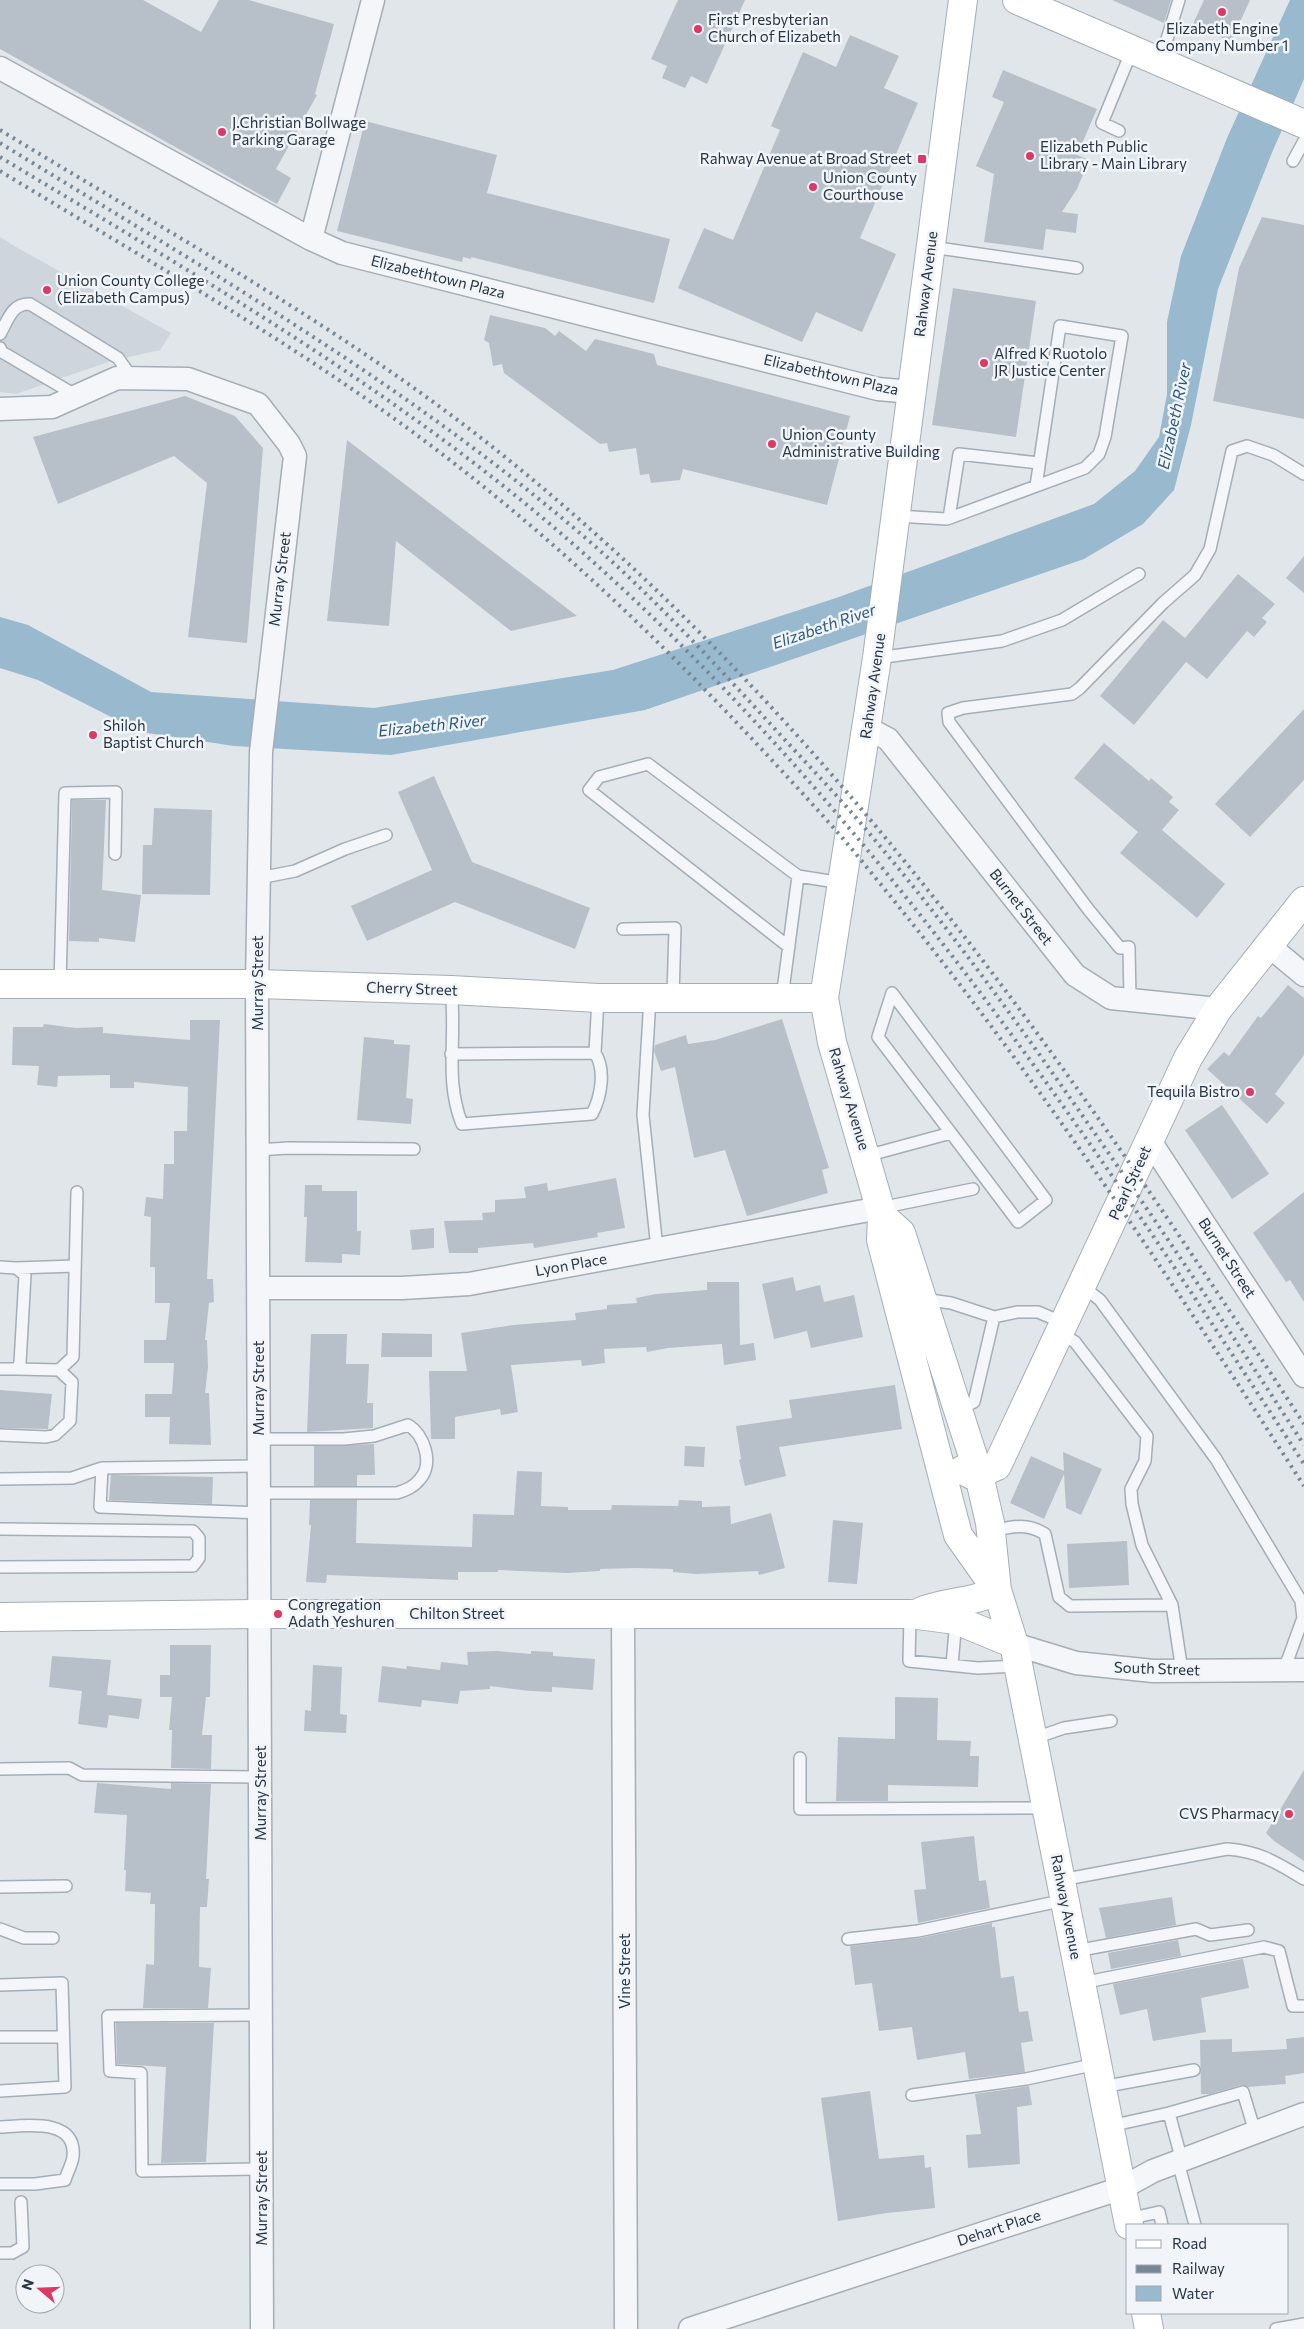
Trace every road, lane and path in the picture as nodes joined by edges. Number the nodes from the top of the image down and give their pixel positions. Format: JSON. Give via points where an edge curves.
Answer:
{"nodes":[{"id":1,"x":963,"y":0,"type":"edge"},
{"id":2,"x":1017,"y":0,"type":"edge"},
{"id":3,"x":1179,"y":0,"type":"edge"},
{"id":4,"x":368,"y":1,"type":"edge"},
{"id":5,"x":1132,"y":50,"type":"junction"},
{"id":6,"x":1160,"y":62,"type":"junction"},
{"id":7,"x":0,"y":68,"type":"edge"},
{"id":8,"x":1298,"y":121,"type":"edge"},
{"id":9,"x":1119,"y":130,"type":"dead end"},
{"id":10,"x":1304,"y":141,"type":"edge"},
{"id":11,"x":1294,"y":161,"type":"dead end"},
{"id":12,"x":311,"y":239,"type":"junction"},
{"id":13,"x":930,"y":247,"type":"junction"},
{"id":14,"x":1077,"y":268,"type":"dead end"},
{"id":15,"x":0,"y":334,"type":"edge"},
{"id":16,"x":0,"y":348,"type":"edge"},
{"id":17,"x":132,"y":378,"type":"junction"},
{"id":18,"x":912,"y":392,"type":"junction"},
{"id":19,"x":77,"y":396,"type":"junction"},
{"id":20,"x":0,"y":409,"type":"edge"},
{"id":21,"x":1039,"y":463,"type":"junction"},
{"id":22,"x":1304,"y":474,"type":"edge"},
{"id":23,"x":1036,"y":486,"type":"junction"},
{"id":24,"x":896,"y":516,"type":"junction"},
{"id":25,"x":950,"y":518,"type":"junction"},
{"id":26,"x":1139,"y":574,"type":"dead end"},
{"id":27,"x":877,"y":658,"type":"junction"},
{"id":28,"x":867,"y":728,"type":"junction"},
{"id":29,"x":386,"y":835,"type":"dead end"},
{"id":30,"x":115,"y":854,"type":"dead end"},
{"id":31,"x":798,"y":876,"type":"junction"},
{"id":32,"x":259,"y":878,"type":"junction"},
{"id":33,"x":842,"y":883,"type":"junction"},
{"id":34,"x":1304,"y":901,"type":"edge"},
{"id":35,"x":623,"y":929,"type":"dead end"},
{"id":36,"x":1268,"y":945,"type":"junction"},
{"id":37,"x":789,"y":947,"type":"junction"},
{"id":38,"x":1304,"y":975,"type":"edge"},
{"id":39,"x":0,"y":984,"type":"edge"},
{"id":40,"x":60,"y":984,"type":"junction"},
{"id":41,"x":257,"y":984,"type":"junction"},
{"id":42,"x":451,"y":990,"type":"junction"},
{"id":43,"x":598,"y":998,"type":"junction"},
{"id":44,"x":662,"y":998,"type":"junction"},
{"id":45,"x":782,"y":998,"type":"junction"},
{"id":46,"x":824,"y":998,"type":"junction"},
{"id":47,"x":1130,"y":1000,"type":"junction"},
{"id":48,"x":1218,"y":1009,"type":"junction"},
{"id":49,"x":595,"y":1053,"type":"junction"},
{"id":50,"x":451,"y":1054,"type":"junction"},
{"id":51,"x":951,"y":1133,"type":"junction"},
{"id":52,"x":1150,"y":1141,"type":"junction"},
{"id":53,"x":414,"y":1149,"type":"dead end"},
{"id":54,"x":258,"y":1150,"type":"junction"},
{"id":55,"x":866,"y":1156,"type":"junction"},
{"id":56,"x":973,"y":1189,"type":"dead end"},
{"id":57,"x":77,"y":1192,"type":"dead end"},
{"id":58,"x":881,"y":1212,"type":"junction"},
{"id":59,"x":657,"y":1249,"type":"junction"},
{"id":60,"x":75,"y":1266,"type":"junction"},
{"id":61,"x":0,"y":1267,"type":"edge"},
{"id":62,"x":16,"y":1268,"type":"junction"},
{"id":63,"x":1082,"y":1286,"type":"junction"},
{"id":64,"x":259,"y":1288,"type":"junction"},
{"id":65,"x":921,"y":1298,"type":"junction"},
{"id":66,"x":994,"y":1316,"type":"junction"},
{"id":67,"x":1062,"y":1328,"type":"junction"},
{"id":68,"x":0,"y":1368,"type":"edge"},
{"id":69,"x":17,"y":1369,"type":"junction"},
{"id":70,"x":59,"y":1370,"type":"junction"},
{"id":71,"x":1304,"y":1376,"type":"edge"},
{"id":72,"x":915,"y":1378,"type":"junction"},
{"id":73,"x":957,"y":1410,"type":"junction"},
{"id":74,"x":0,"y":1435,"type":"edge"},
{"id":75,"x":259,"y":1439,"type":"junction"},
{"id":76,"x":260,"y":1466,"type":"junction"},
{"id":77,"x":102,"y":1468,"type":"junction"},
{"id":78,"x":979,"y":1475,"type":"junction"},
{"id":79,"x":0,"y":1479,"type":"edge"},
{"id":80,"x":260,"y":1503,"type":"junction"},
{"id":81,"x":0,"y":1529,"type":"edge"},
{"id":82,"x":991,"y":1531,"type":"junction"},
{"id":83,"x":0,"y":1567,"type":"edge"},
{"id":84,"x":997,"y":1590,"type":"junction"},
{"id":85,"x":1172,"y":1605,"type":"junction"},
{"id":86,"x":260,"y":1614,"type":"junction"},
{"id":87,"x":623,"y":1614,"type":"junction"},
{"id":88,"x":912,"y":1614,"type":"junction"},
{"id":89,"x":0,"y":1617,"type":"edge"},
{"id":90,"x":956,"y":1620,"type":"junction"},
{"id":91,"x":1016,"y":1655,"type":"junction"},
{"id":92,"x":952,"y":1665,"type":"junction"},
{"id":93,"x":1294,"y":1670,"type":"edge"},
{"id":94,"x":1182,"y":1671,"type":"junction"},
{"id":95,"x":1111,"y":1721,"type":"dead end"},
{"id":96,"x":1032,"y":1739,"type":"junction"},
{"id":97,"x":800,"y":1758,"type":"dead end"},
{"id":98,"x":0,"y":1769,"type":"edge"},
{"id":99,"x":261,"y":1777,"type":"junction"},
{"id":100,"x":1046,"y":1808,"type":"junction"},
{"id":101,"x":1304,"y":1879,"type":"edge"},
{"id":102,"x":66,"y":1886,"type":"dead end"},
{"id":103,"x":0,"y":1887,"type":"edge"},
{"id":104,"x":1063,"y":1890,"type":"junction"},
{"id":105,"x":0,"y":1929,"type":"edge"},
{"id":106,"x":1248,"y":1930,"type":"dead end"},
{"id":107,"x":53,"y":1938,"type":"dead end"},
{"id":108,"x":848,"y":1939,"type":"dead end"},
{"id":109,"x":1075,"y":1951,"type":"junction"},
{"id":110,"x":1081,"y":1983,"type":"junction"},
{"id":111,"x":0,"y":1985,"type":"edge"},
{"id":112,"x":1304,"y":2006,"type":"edge"},
{"id":113,"x":262,"y":2015,"type":"junction"},
{"id":114,"x":63,"y":2037,"type":"junction"},
{"id":115,"x":0,"y":2038,"type":"edge"},
{"id":116,"x":1194,"y":2070,"type":"dead end"},
{"id":117,"x":1099,"y":2075,"type":"junction"},
{"id":118,"x":0,"y":2091,"type":"edge"},
{"id":119,"x":912,"y":2095,"type":"dead end"},
{"id":120,"x":1169,"y":2113,"type":"junction"},
{"id":121,"x":1304,"y":2114,"type":"edge"},
{"id":122,"x":1110,"y":2126,"type":"junction"},
{"id":123,"x":0,"y":2127,"type":"edge"},
{"id":124,"x":1255,"y":2132,"type":"junction"},
{"id":125,"x":1180,"y":2162,"type":"junction"},
{"id":126,"x":262,"y":2169,"type":"junction"},
{"id":127,"x":0,"y":2184,"type":"edge"},
{"id":128,"x":1122,"y":2188,"type":"junction"},
{"id":129,"x":21,"y":2202,"type":"dead end"},
{"id":130,"x":1129,"y":2222,"type":"edge"},
{"id":131,"x":1162,"y":2224,"type":"edge"},
{"id":132,"x":1195,"y":2224,"type":"edge"},
{"id":133,"x":0,"y":2253,"type":"edge"},
{"id":134,"x":1146,"y":2314,"type":"edge"},
{"id":135,"x":1304,"y":2324,"type":"edge"},
{"id":136,"x":262,"y":2329,"type":"edge"},
{"id":137,"x":626,"y":2329,"type":"edge"},
{"id":138,"x":690,"y":2329,"type":"edge"},
{"id":139,"x":1149,"y":2329,"type":"edge"},
{"id":140,"x":1276,"y":2329,"type":"edge"}],
"edges":[{"from":1,"to":13,"type":"main road","name":"Rahway Avenue"},
{"from":2,"to":5,"type":"main road"},
{"from":3,"to":6,"type":"lane"},
{"from":4,"to":12,"type":"street"},
{"from":5,"to":6,"type":"main road"},
{"from":5,"to":9,"type":"lane","via":[[1102,123]]},
{"from":6,"to":8,"type":"main road"},
{"from":7,"to":12,"type":"street","name":"Elizabethtown Plaza"},
{"from":10,"to":11,"type":"lane"},
{"from":12,"to":18,"type":"street","name":"Elizabethtown Plaza","via":[[342,253],[878,388]]},
{"from":13,"to":14,"type":"lane"},
{"from":13,"to":18,"type":"main road","name":"Rahway Avenue"},
{"from":15,"to":17,"type":"lane","via":[[15,307],[21,303],[30,304],[118,358]]},
{"from":16,"to":19,"type":"lane"},
{"from":17,"to":19,"type":"street","via":[[118,378]]},
{"from":17,"to":32,"type":"street","name":"Murray Street","via":[[188,379],[258,404],[295,456],[261,752]]},
{"from":18,"to":24,"type":"main road","name":"Rahway Avenue"},
{"from":19,"to":20,"type":"street","via":[[52,407]]},
{"from":21,"to":23,"type":"lane"},
{"from":21,"to":23,"type":"lane","via":[[1060,326],[1122,336],[1105,437],[1099,454],[1085,468]]},
{"from":21,"to":25,"type":"lane","via":[[959,454]]},
{"from":22,"to":47,"type":"lane","via":[[1273,455],[1246,446],[1232,452],[1210,549],[1195,575],[1080,688],[1072,694],[962,708],[948,713],[949,722],[1088,909],[1120,948],[1129,947]]},
{"from":23,"to":25,"type":"lane"},
{"from":24,"to":25,"type":"lane"},
{"from":24,"to":27,"type":"main road","name":"Rahway Avenue"},
{"from":26,"to":27,"type":"lane","via":[[1062,620],[1002,641]]},
{"from":27,"to":28,"type":"main road","name":"Rahway Avenue"},
{"from":28,"to":33,"type":"main road","name":"Rahway Avenue"},
{"from":28,"to":47,"type":"street","name":"Burnet Street","via":[[888,740],[1075,976],[1111,998]]},
{"from":29,"to":32,"type":"lane","via":[[295,871]]},
{"from":30,"to":40,"type":"lane","via":[[116,792],[65,793]]},
{"from":31,"to":33,"type":"lane"},
{"from":31,"to":37,"type":"lane"},
{"from":31,"to":37,"type":"lane","via":[[648,764],[599,777],[589,790]]},
{"from":32,"to":41,"type":"street","name":"Murray Street"},
{"from":33,"to":46,"type":"main road","name":"Rahway Avenue"},
{"from":34,"to":36,"type":"main road","name":"Pearl Street"},
{"from":35,"to":44,"type":"lane","via":[[676,928]]},
{"from":36,"to":38,"type":"street"},
{"from":36,"to":48,"type":"main road","name":"Pearl Street"},
{"from":37,"to":45,"type":"lane"},
{"from":39,"to":40,"type":"main road","name":"Cherry Street"},
{"from":40,"to":41,"type":"main road","name":"Cherry Street"},
{"from":41,"to":42,"type":"main road","name":"Cherry Street"},
{"from":41,"to":54,"type":"street","name":"Murray Street"},
{"from":42,"to":43,"type":"main road","name":"Cherry Street"},
{"from":42,"to":50,"type":"lane","via":[[454,1014]]},
{"from":43,"to":44,"type":"main road","name":"Cherry Street"},
{"from":43,"to":49,"type":"lane"},
{"from":44,"to":45,"type":"main road","name":"Cherry Street"},
{"from":44,"to":59,"type":"lane","via":[[643,1115]]},
{"from":45,"to":46,"type":"main road","name":"Cherry Street"},
{"from":46,"to":55,"type":"main road","name":"Rahway Avenue","via":[[832,1042]]},
{"from":47,"to":48,"type":"street","name":"Burnet Street"},
{"from":48,"to":52,"type":"main road","name":"Pearl Street","via":[[1188,1058]]},
{"from":49,"to":50,"type":"lane"},
{"from":49,"to":50,"type":"lane","via":[[601,1062],[599,1100],[592,1114],[462,1124],[454,1104]]},
{"from":51,"to":51,"type":"lane","via":[[1018,1222],[1046,1200],[892,993],[878,1037]]},
{"from":51,"to":55,"type":"lane"},
{"from":52,"to":63,"type":"main road","name":"Pearl Street"},
{"from":52,"to":71,"type":"street","name":"Burnet Street"},
{"from":53,"to":54,"type":"lane"},
{"from":54,"to":64,"type":"street","name":"Murray Street"},
{"from":55,"to":58,"type":"main road","name":"Rahway Avenue"},
{"from":56,"to":58,"type":"lane"},
{"from":57,"to":60,"type":"lane"},
{"from":58,"to":59,"type":"street","name":"Lyon Place"},
{"from":58,"to":65,"type":"main road","name":"Rahway Avenue","via":[[901,1233]]},
{"from":58,"to":72,"type":"main road","name":"Rahway Avenue","via":[[880,1240]]},
{"from":59,"to":64,"type":"street","name":"Lyon Place","via":[[469,1284],[402,1288]]},
{"from":60,"to":62,"type":"lane"},
{"from":60,"to":70,"type":"lane","via":[[73,1357]]},
{"from":61,"to":62,"type":"lane"},
{"from":62,"to":69,"type":"lane","via":[[25,1275]]},
{"from":63,"to":67,"type":"main road","name":"Pearl Street"},
{"from":63,"to":93,"type":"lane","via":[[1100,1300],[1216,1459],[1300,1601],[1304,1618]]},
{"from":64,"to":75,"type":"street","name":"Murray Street"},
{"from":65,"to":66,"type":"lane"},
{"from":65,"to":73,"type":"main road","name":"Rahway Avenue"},
{"from":66,"to":67,"type":"lane","via":[[1038,1312]]},
{"from":66,"to":73,"type":"lane","via":[[974,1402]]},
{"from":67,"to":78,"type":"main road","name":"Pearl Street","via":[[997,1466]]},
{"from":67,"to":85,"type":"lane","via":[[1147,1436],[1145,1461],[1131,1489],[1132,1504],[1142,1545]]},
{"from":68,"to":69,"type":"lane"},
{"from":69,"to":70,"type":"lane"},
{"from":70,"to":74,"type":"lane","via":[[72,1382],[70,1421],[55,1435],[46,1437]]},
{"from":72,"to":78,"type":"main road","via":[[957,1465],[966,1473]]},
{"from":72,"to":84,"type":"main road","name":"Rahway Avenue","via":[[958,1535]]},
{"from":73,"to":78,"type":"main road","name":"Rahway Avenue"},
{"from":75,"to":76,"type":"street","name":"Murray Street"},
{"from":75,"to":80,"type":"lane","via":[[344,1439],[374,1436],[408,1425],[416,1430],[424,1445],[426,1464],[422,1478],[409,1489],[397,1493]]},
{"from":76,"to":77,"type":"lane"},
{"from":76,"to":80,"type":"street","name":"Murray Street"},
{"from":77,"to":79,"type":"lane","via":[[72,1478]]},
{"from":77,"to":80,"type":"lane","via":[[100,1507]]},
{"from":78,"to":82,"type":"main road","name":"Rahway Avenue"},
{"from":80,"to":86,"type":"street","name":"Murray Street"},
{"from":81,"to":83,"type":"lane","via":[[193,1531],[199,1538],[199,1558],[193,1566]]},
{"from":82,"to":84,"type":"main road","name":"Rahway Avenue"},
{"from":82,"to":85,"type":"lane","via":[[1017,1525],[1034,1527],[1045,1534],[1059,1597],[1070,1606]]},
{"from":84,"to":88,"type":"main road","name":"Chilton Street","via":[[984,1597],[937,1605]]},
{"from":84,"to":91,"type":"main road","name":"Rahway Avenue"},
{"from":85,"to":94,"type":"lane"},
{"from":86,"to":87,"type":"main road","name":"Chilton Street"},
{"from":86,"to":89,"type":"main road","name":"Chilton Street"},
{"from":86,"to":99,"type":"street","name":"Murray Street"},
{"from":87,"to":88,"type":"main road","name":"Chilton Street"},
{"from":87,"to":137,"type":"street","name":"Vine Street"},
{"from":88,"to":90,"type":"main road","name":"Chilton Street"},
{"from":88,"to":92,"type":"lane","via":[[909,1661]]},
{"from":90,"to":91,"type":"main road","name":"Chilton Street"},
{"from":90,"to":92,"type":"lane"},
{"from":91,"to":92,"type":"lane","via":[[978,1668]]},
{"from":91,"to":94,"type":"street","name":"South Street","via":[[1154,1671]]},
{"from":91,"to":96,"type":"main road","name":"Rahway Avenue"},
{"from":93,"to":94,"type":"street","name":"South Street"},
{"from":95,"to":96,"type":"lane","via":[[1064,1728]]},
{"from":96,"to":100,"type":"main road","name":"Rahway Avenue"},
{"from":97,"to":100,"type":"lane","via":[[800,1809]]},
{"from":98,"to":99,"type":"lane","via":[[69,1768],[82,1775]]},
{"from":99,"to":113,"type":"street","name":"Murray Street"},
{"from":100,"to":104,"type":"main road","name":"Rahway Avenue"},
{"from":101,"to":104,"type":"lane","via":[[1265,1857],[1227,1849]]},
{"from":102,"to":103,"type":"lane"},
{"from":104,"to":108,"type":"lane","via":[[918,1931]]},
{"from":104,"to":109,"type":"main road","name":"Rahway Avenue"},
{"from":105,"to":107,"type":"lane","via":[[24,1938]]},
{"from":106,"to":109,"type":"lane","via":[[1210,1935],[1196,1929]]},
{"from":109,"to":110,"type":"main road","name":"Rahway Avenue"},
{"from":110,"to":112,"type":"lane","via":[[1264,1947],[1279,1951],[1293,2006]]},
{"from":110,"to":117,"type":"main road","name":"Rahway Avenue"},
{"from":111,"to":114,"type":"lane","via":[[62,1983]]},
{"from":113,"to":126,"type":"street","name":"Murray Street"},
{"from":113,"to":126,"type":"lane","via":[[108,2016],[110,2071],[141,2073],[142,2171]]},
{"from":114,"to":115,"type":"lane"},
{"from":114,"to":118,"type":"lane","via":[[65,2087]]},
{"from":116,"to":117,"type":"lane"},
{"from":117,"to":119,"type":"lane","via":[[1026,2079]]},
{"from":117,"to":122,"type":"main road","name":"Rahway Avenue"},
{"from":120,"to":122,"type":"lane"},
{"from":120,"to":124,"type":"lane","via":[[1243,2092]]},
{"from":120,"to":125,"type":"lane"},
{"from":121,"to":124,"type":"street","name":"Dehart Place"},
{"from":122,"to":128,"type":"main road","name":"Rahway Avenue"},
{"from":123,"to":127,"type":"lane","via":[[47,2126],[61,2131],[71,2142],[73,2157],[65,2180]]},
{"from":124,"to":125,"type":"street","name":"Dehart Place"},
{"from":125,"to":128,"type":"street","name":"Dehart Place","via":[[1153,2171]]},
{"from":125,"to":132,"type":"lane"},
{"from":126,"to":136,"type":"street","name":"Murray Street"},
{"from":128,"to":130,"type":"main road","name":"Rahway Avenue"},
{"from":128,"to":138,"type":"street","name":"Dehart Place"},
{"from":129,"to":133,"type":"lane","via":[[23,2247],[12,2253]]},
{"from":130,"to":131,"type":"lane","via":[[1159,2212]]},
{"from":134,"to":139,"type":"main road"},
{"from":135,"to":140,"type":"lane"}]}
